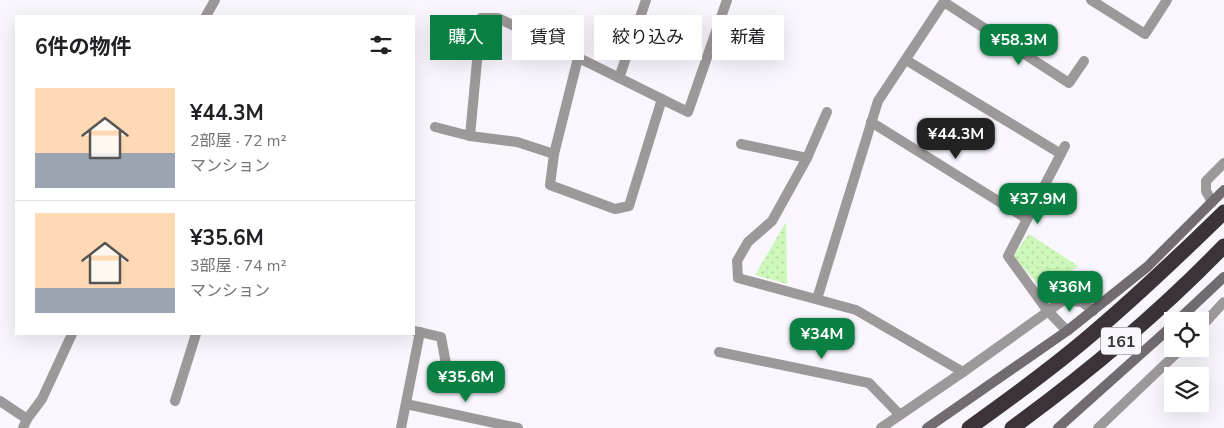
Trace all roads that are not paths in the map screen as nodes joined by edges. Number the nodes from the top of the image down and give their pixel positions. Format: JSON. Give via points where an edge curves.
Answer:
{"nodes":[{"id":1,"x":215,"y":0,"type":"edge"},
{"id":2,"x":646,"y":0,"type":"edge"},
{"id":3,"x":727,"y":0,"type":"edge"},
{"id":4,"x":1091,"y":0,"type":"edge"},
{"id":5,"x":1167,"y":0,"type":"edge"},
{"id":6,"x":944,"y":1,"type":"edge"},
{"id":7,"x":207,"y":15,"type":"edge"},
{"id":8,"x":512,"y":25,"type":"edge"},
{"id":9,"x":578,"y":60,"type":"edge"},
{"id":10,"x":582,"y":60,"type":"edge"},
{"id":11,"x":906,"y":60,"type":"junction"},
{"id":12,"x":1084,"y":61,"type":"dead end"},
{"id":13,"x":619,"y":78,"type":"junction"},
{"id":14,"x":662,"y":99,"type":"junction"},
{"id":15,"x":826,"y":112,"type":"dead end"},
{"id":16,"x":871,"y":122,"type":"junction"},
{"id":17,"x":435,"y":127,"type":"dead end"},
{"id":18,"x":470,"y":136,"type":"junction"},
{"id":19,"x":740,"y":144,"type":"dead end"},
{"id":20,"x":554,"y":154,"type":"junction"},
{"id":21,"x":807,"y":158,"type":"junction"},
{"id":22,"x":1224,"y":163,"type":"edge"},
{"id":23,"x":1224,"y":190,"type":"edge"},
{"id":24,"x":1218,"y":207,"type":"edge"},
{"id":25,"x":1027,"y":219,"type":"junction"},
{"id":26,"x":1224,"y":246,"type":"edge"},
{"id":27,"x":1224,"y":277,"type":"edge"},
{"id":28,"x":817,"y":299,"type":"junction"},
{"id":29,"x":1224,"y":302,"type":"edge"},
{"id":30,"x":1047,"y":310,"type":"junction"},
{"id":31,"x":1093,"y":310,"type":"junction"},
{"id":32,"x":1187,"y":312,"type":"edge"},
{"id":33,"x":1209,"y":318,"type":"edge"},
{"id":34,"x":1068,"y":331,"type":"junction"},
{"id":35,"x":417,"y":332,"type":"edge"},
{"id":36,"x":1164,"y":333,"type":"edge"},
{"id":37,"x":72,"y":335,"type":"edge"},
{"id":38,"x":196,"y":335,"type":"edge"},
{"id":39,"x":720,"y":352,"type":"dead end"},
{"id":40,"x":1173,"y":357,"type":"edge"},
{"id":41,"x":446,"y":364,"type":"dead end"},
{"id":42,"x":963,"y":372,"type":"junction"},
{"id":43,"x":175,"y":400,"type":"dead end"},
{"id":44,"x":0,"y":401,"type":"edge"},
{"id":45,"x":406,"y":404,"type":"junction"},
{"id":46,"x":900,"y":415,"type":"junction"},
{"id":47,"x":25,"y":423,"type":"edge"},
{"id":48,"x":401,"y":428,"type":"edge"},
{"id":49,"x":518,"y":428,"type":"edge"},
{"id":50,"x":881,"y":428,"type":"edge"},
{"id":51,"x":927,"y":428,"type":"edge"},
{"id":52,"x":970,"y":428,"type":"edge"},
{"id":53,"x":1012,"y":428,"type":"edge"},
{"id":54,"x":1058,"y":428,"type":"edge"},
{"id":55,"x":1098,"y":428,"type":"edge"}],
"edges":[{"from":1,"to":7,"type":"street"},
{"from":2,"to":13,"type":"street"},
{"from":3,"to":14,"type":"street","via":[[688,112]]},
{"from":4,"to":5,"type":"street","via":[[1145,34]]},
{"from":6,"to":11,"type":"street"},
{"from":6,"to":12,"type":"street","via":[[1069,83]]},
{"from":8,"to":18,"type":"street","via":[[498,18],[481,18]]},
{"from":9,"to":20,"type":"street"},
{"from":10,"to":13,"type":"street"},
{"from":11,"to":16,"type":"street","via":[[878,101]]},
{"from":11,"to":25,"type":"street","via":[[1063,150]]},
{"from":13,"to":14,"type":"street"},
{"from":14,"to":20,"type":"street","via":[[629,206],[615,209],[550,185]]},
{"from":15,"to":21,"type":"street"},
{"from":16,"to":25,"type":"street"},
{"from":16,"to":28,"type":"street"},
{"from":17,"to":18,"type":"street"},
{"from":18,"to":20,"type":"street","via":[[517,142]]},
{"from":19,"to":21,"type":"street"},
{"from":21,"to":28,"type":"street","via":[[772,221],[748,242],[737,261],[738,278]]},
{"from":22,"to":24,"type":"street","via":[[1206,181],[1206,191]]},
{"from":23,"to":24,"type":"street"},
{"from":24,"to":31,"type":"street"},
{"from":24,"to":52,"type":"highway","number":"161","via":[[1176,259],[1098,329]]},
{"from":25,"to":30,"type":"street","via":[[1008,256]]},
{"from":26,"to":53,"type":"highway","number":"161","via":[[1115,347]]},
{"from":27,"to":32,"type":"street"},
{"from":28,"to":42,"type":"street","via":[[856,310]]},
{"from":29,"to":33,"type":"street"},
{"from":30,"to":31,"type":"street","via":[[1064,300],[1082,302]]},
{"from":30,"to":34,"type":"street"},
{"from":30,"to":42,"type":"street"},
{"from":31,"to":34,"type":"street"},
{"from":34,"to":51,"type":"street"},
{"from":35,"to":41,"type":"street","via":[[441,337]]},
{"from":35,"to":45,"type":"street"},
{"from":36,"to":54,"type":"street"},
{"from":37,"to":47,"type":"street","via":[[42,399]]},
{"from":38,"to":43,"type":"street"},
{"from":39,"to":46,"type":"street","via":[[869,383]]},
{"from":40,"to":55,"type":"street"},
{"from":42,"to":46,"type":"street"},
{"from":44,"to":47,"type":"street"},
{"from":45,"to":48,"type":"street"},
{"from":45,"to":49,"type":"street"},
{"from":46,"to":50,"type":"street"}]}
